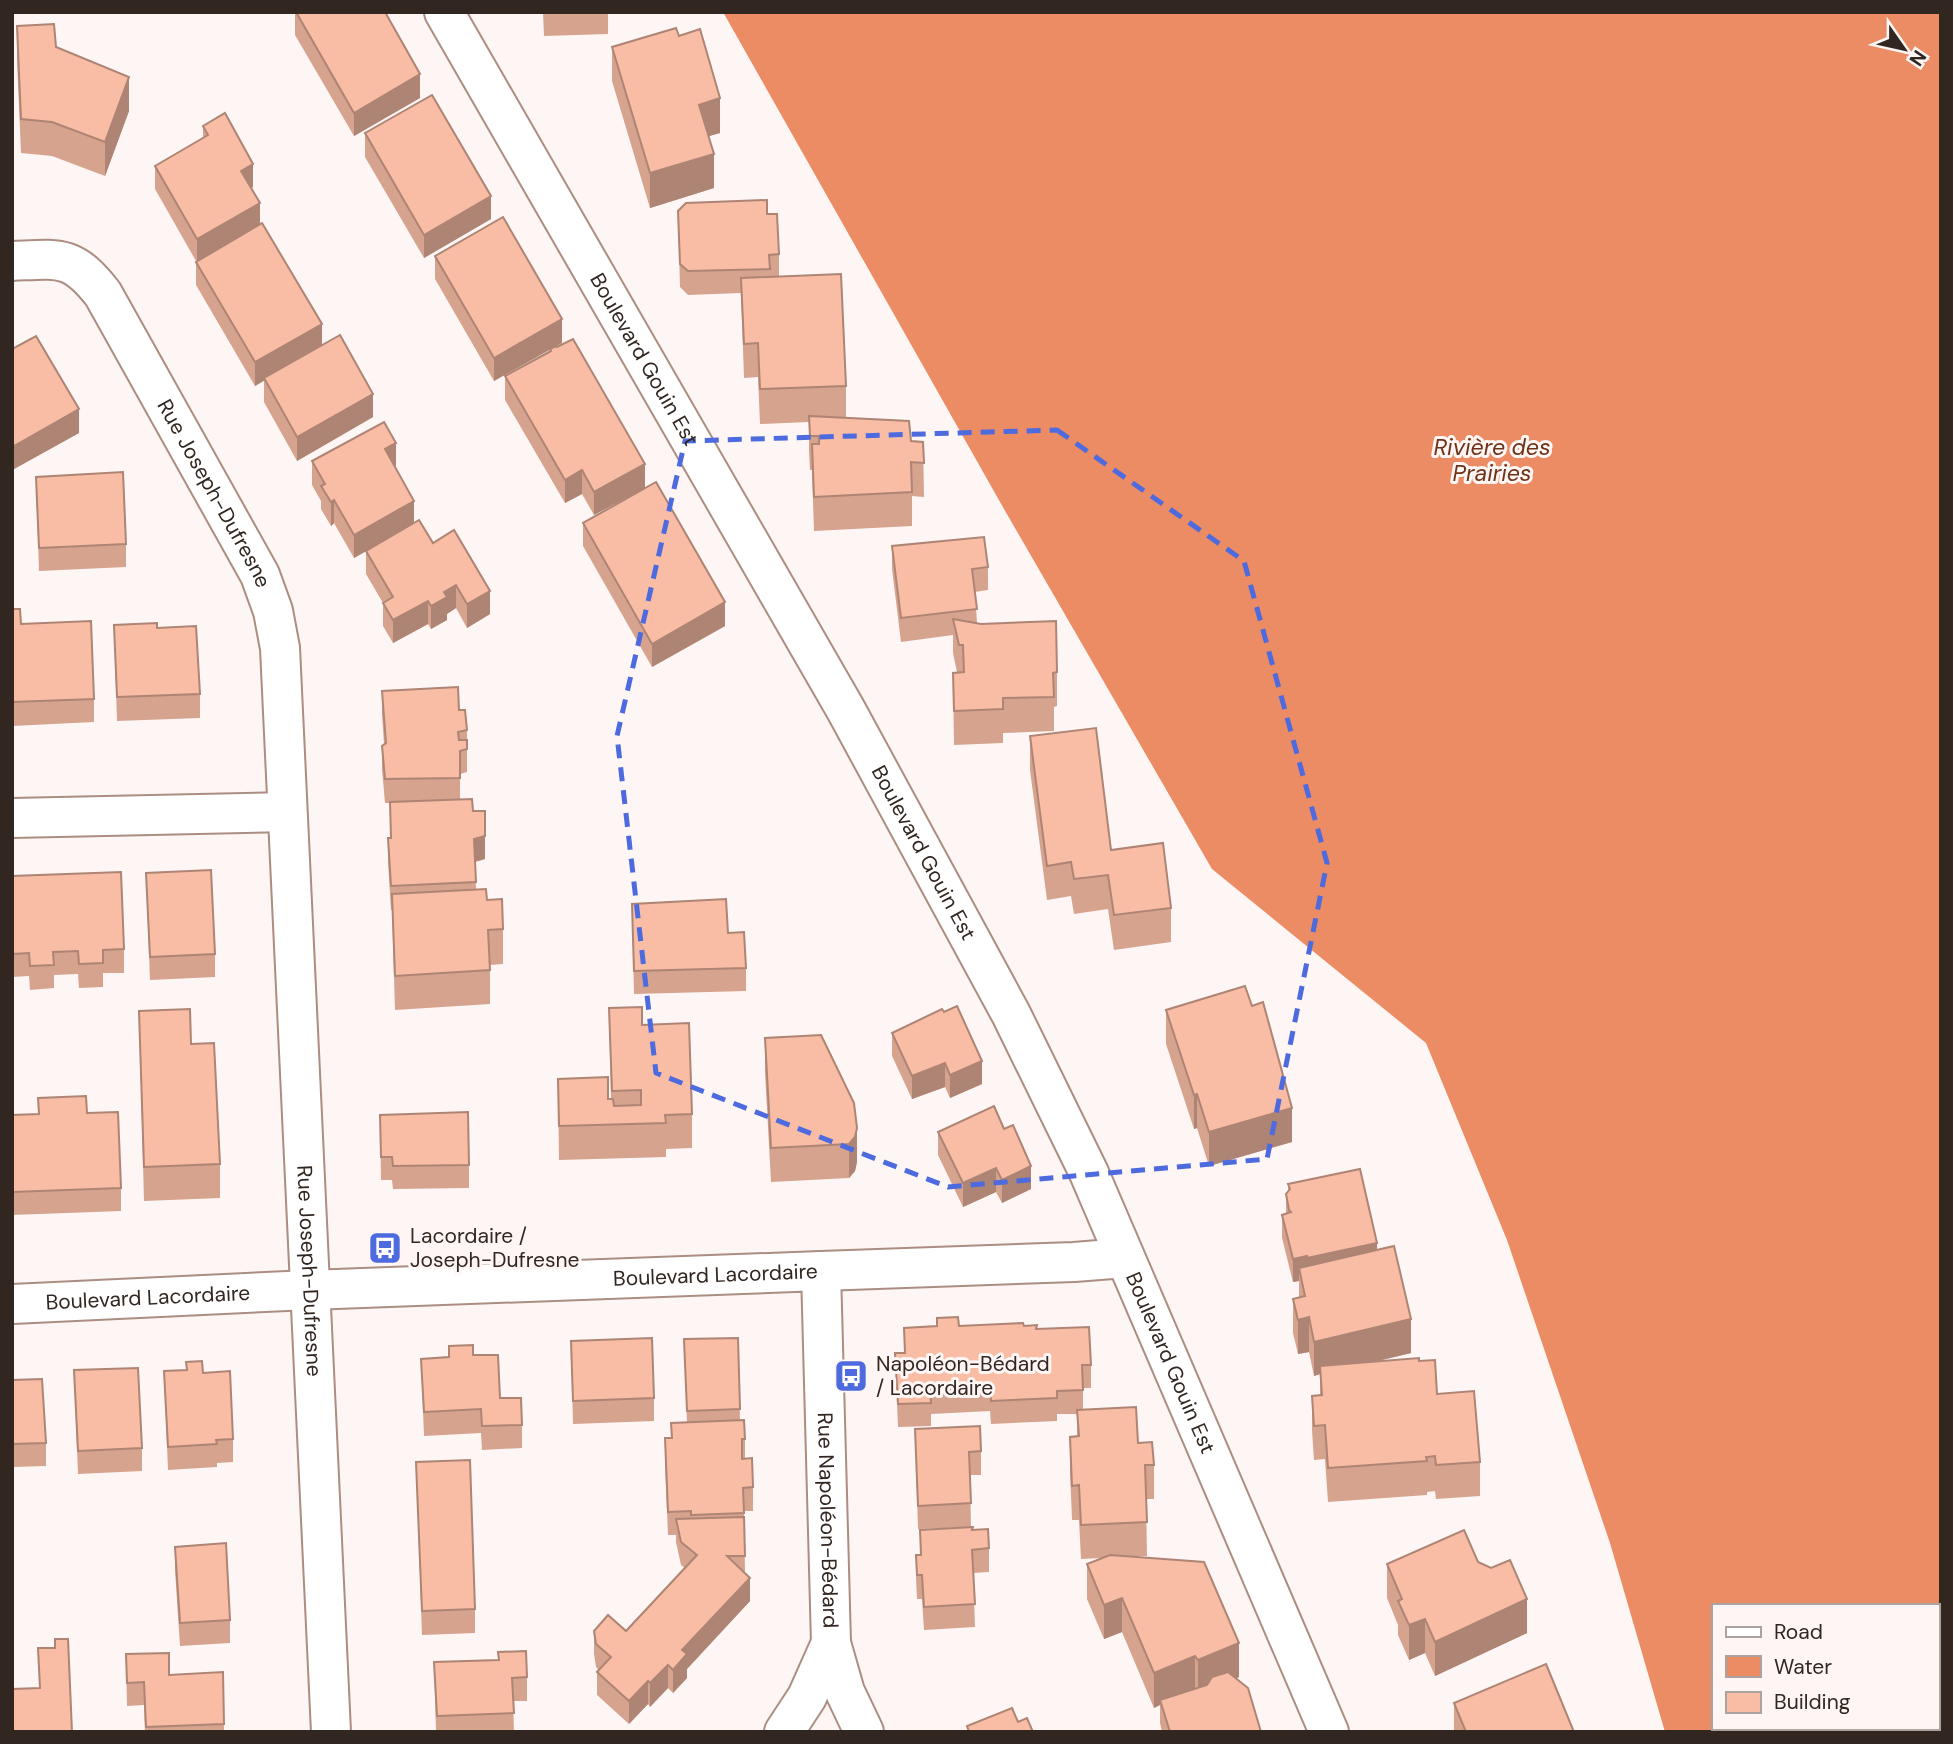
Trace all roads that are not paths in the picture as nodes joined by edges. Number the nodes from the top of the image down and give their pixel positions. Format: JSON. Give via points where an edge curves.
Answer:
{"nodes":[{"id":1,"x":444,"y":12,"type":"edge"},
{"id":2,"x":12,"y":261,"type":"edge"},
{"id":3,"x":287,"y":812,"type":"junction"},
{"id":4,"x":12,"y":818,"type":"edge"},
{"id":5,"x":1125,"y":1258,"type":"junction"},
{"id":6,"x":821,"y":1271,"type":"junction"},
{"id":7,"x":309,"y":1290,"type":"junction"},
{"id":8,"x":12,"y":1304,"type":"edge"},
{"id":9,"x":831,"y":1643,"type":"junction"},
{"id":10,"x":331,"y":1732,"type":"edge"},
{"id":11,"x":783,"y":1732,"type":"edge"},
{"id":12,"x":864,"y":1732,"type":"edge"},
{"id":13,"x":1329,"y":1732,"type":"edge"}],
"edges":[{"from":1,"to":5,"type":"street","name":"Boulevard Gouin Est","via":[[846,710],[1011,1014]]},
{"from":2,"to":3,"type":"street","name":"Rue Joseph-Dufresne","via":[[57,260],[76,265],[89,276],[260,575],[280,648]]},
{"from":3,"to":4,"type":"street"},
{"from":3,"to":7,"type":"street","name":"Rue Joseph-Dufresne"},
{"from":5,"to":6,"type":"street","name":"Boulevard Lacordaire"},
{"from":5,"to":13,"type":"street","name":"Boulevard Gouin Est"},
{"from":6,"to":7,"type":"street","name":"Boulevard Lacordaire"},
{"from":6,"to":9,"type":"street","name":"Rue Napoléon-Bédard"},
{"from":7,"to":8,"type":"street","name":"Boulevard Lacordaire"},
{"from":7,"to":10,"type":"street","name":"Rue Joseph-Dufresne"},
{"from":9,"to":11,"type":"street","via":[[807,1697]]},
{"from":9,"to":12,"type":"street","via":[[845,1692]]}]}
